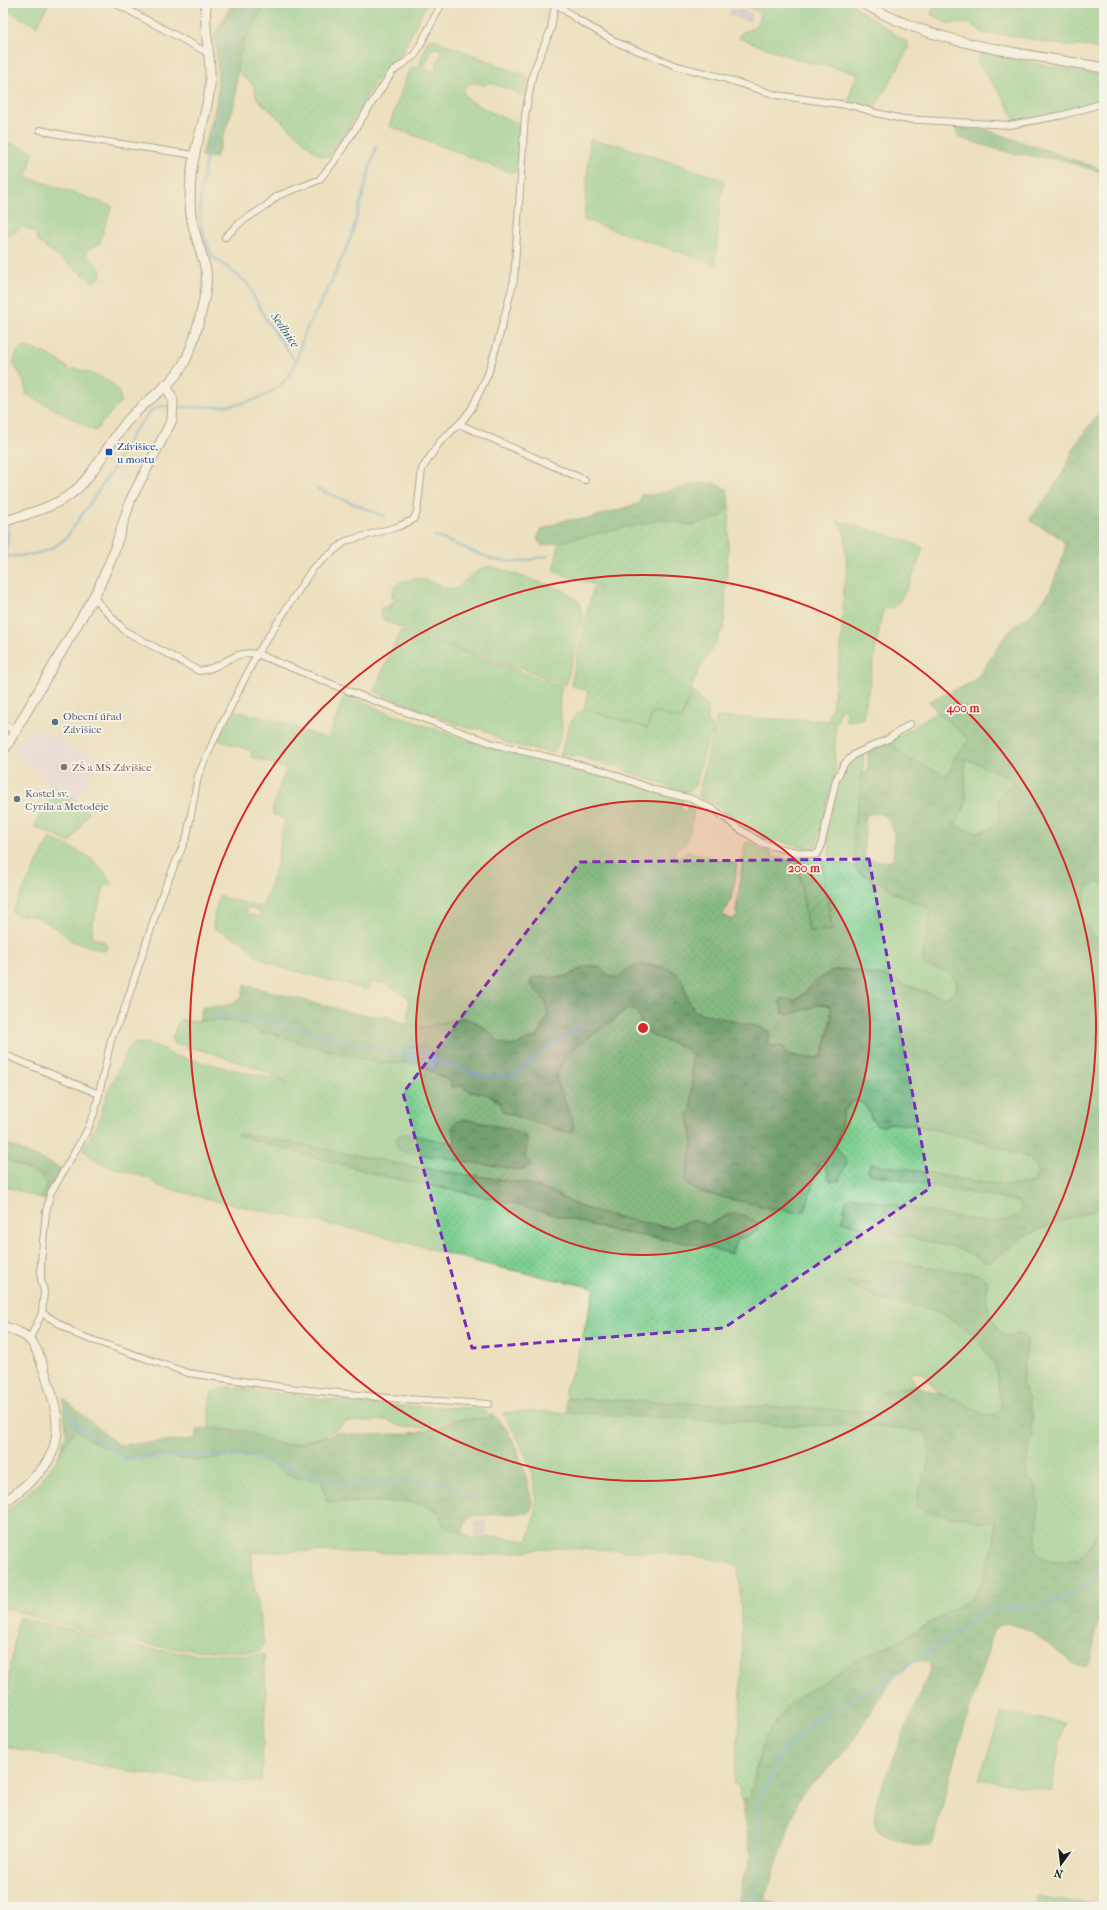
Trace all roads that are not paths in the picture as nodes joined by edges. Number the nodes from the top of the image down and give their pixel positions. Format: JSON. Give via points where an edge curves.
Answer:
{"nodes":[{"id":1,"x":115,"y":3,"type":"edge"},
{"id":2,"x":206,"y":3,"type":"edge"},
{"id":3,"x":442,"y":3,"type":"edge"},
{"id":4,"x":555,"y":3,"type":"edge"},
{"id":5,"x":863,"y":3,"type":"edge"},
{"id":6,"x":210,"y":54,"type":"junction"},
{"id":7,"x":1104,"y":68,"type":"edge"},
{"id":8,"x":1104,"y":103,"type":"edge"},
{"id":9,"x":40,"y":130,"type":"dead end"},
{"id":10,"x":194,"y":155,"type":"junction"},
{"id":11,"x":225,"y":237,"type":"dead end"},
{"id":12,"x":166,"y":385,"type":"junction"},
{"id":13,"x":459,"y":424,"type":"junction"},
{"id":14,"x":585,"y":480,"type":"dead end"},
{"id":15,"x":5,"y":522,"type":"edge"},
{"id":16,"x":93,"y":597,"type":"junction"},
{"id":17,"x":257,"y":654,"type":"junction"},
{"id":18,"x":3,"y":724,"type":"edge"},
{"id":19,"x":910,"y":724,"type":"dead end"},
{"id":20,"x":16,"y":731,"type":"junction"},
{"id":21,"x":3,"y":752,"type":"edge"},
{"id":22,"x":3,"y":1054,"type":"edge"},
{"id":23,"x":99,"y":1094,"type":"junction"},
{"id":24,"x":42,"y":1313,"type":"junction"},
{"id":25,"x":3,"y":1326,"type":"edge"},
{"id":26,"x":30,"y":1338,"type":"junction"},
{"id":27,"x":489,"y":1404,"type":"dead end"},
{"id":28,"x":3,"y":1504,"type":"edge"}],
"edges":[{"from":1,"to":6,"type":"street"},
{"from":2,"to":6,"type":"main road"},
{"from":3,"to":11,"type":"street","via":[[415,55],[392,72],[333,163],[319,180],[277,196]]},
{"from":4,"to":8,"type":"street","via":[[578,20],[618,43],[677,66],[776,95],[854,106],[903,119],[1010,125],[1063,115]]},
{"from":4,"to":13,"type":"street","via":[[551,28],[533,73],[525,115],[514,280],[488,374],[472,408]]},
{"from":5,"to":7,"type":"main road","via":[[901,22],[948,38]]},
{"from":6,"to":10,"type":"main road","via":[[209,94]]},
{"from":9,"to":10,"type":"street"},
{"from":10,"to":12,"type":"main road","via":[[190,209],[194,233],[206,271],[206,292],[187,357]]},
{"from":12,"to":15,"type":"main road","via":[[130,417],[85,480],[72,493]]},
{"from":12,"to":16,"type":"main road","via":[[172,396],[173,413],[168,430],[132,499],[112,557]]},
{"from":13,"to":14,"type":"street"},
{"from":13,"to":17,"type":"street","via":[[438,443],[422,469],[417,512],[413,520],[346,541],[313,568]]},
{"from":16,"to":17,"type":"street","via":[[125,631],[199,671],[214,668],[240,654]]},
{"from":16,"to":20,"type":"main road"},
{"from":17,"to":19,"type":"street","via":[[364,697],[494,744],[604,771],[655,790],[692,799],[716,811],[762,842],[813,855],[820,850],[836,780],[844,764],[855,754],[888,739]]},
{"from":17,"to":23,"type":"street","via":[[198,776],[186,836],[162,895],[123,1013],[112,1036]]},
{"from":18,"to":20,"type":"street"},
{"from":20,"to":21,"type":"main road"},
{"from":22,"to":23,"type":"street"},
{"from":23,"to":24,"type":"street","via":[[87,1131],[53,1187],[48,1202],[41,1262],[44,1292]]},
{"from":24,"to":26,"type":"street"},
{"from":24,"to":27,"type":"street","via":[[78,1335],[188,1373],[289,1388],[388,1398]]},
{"from":25,"to":26,"type":"main road"},
{"from":26,"to":28,"type":"main road","via":[[50,1387],[57,1416],[57,1434],[53,1452],[44,1466]]}]}
